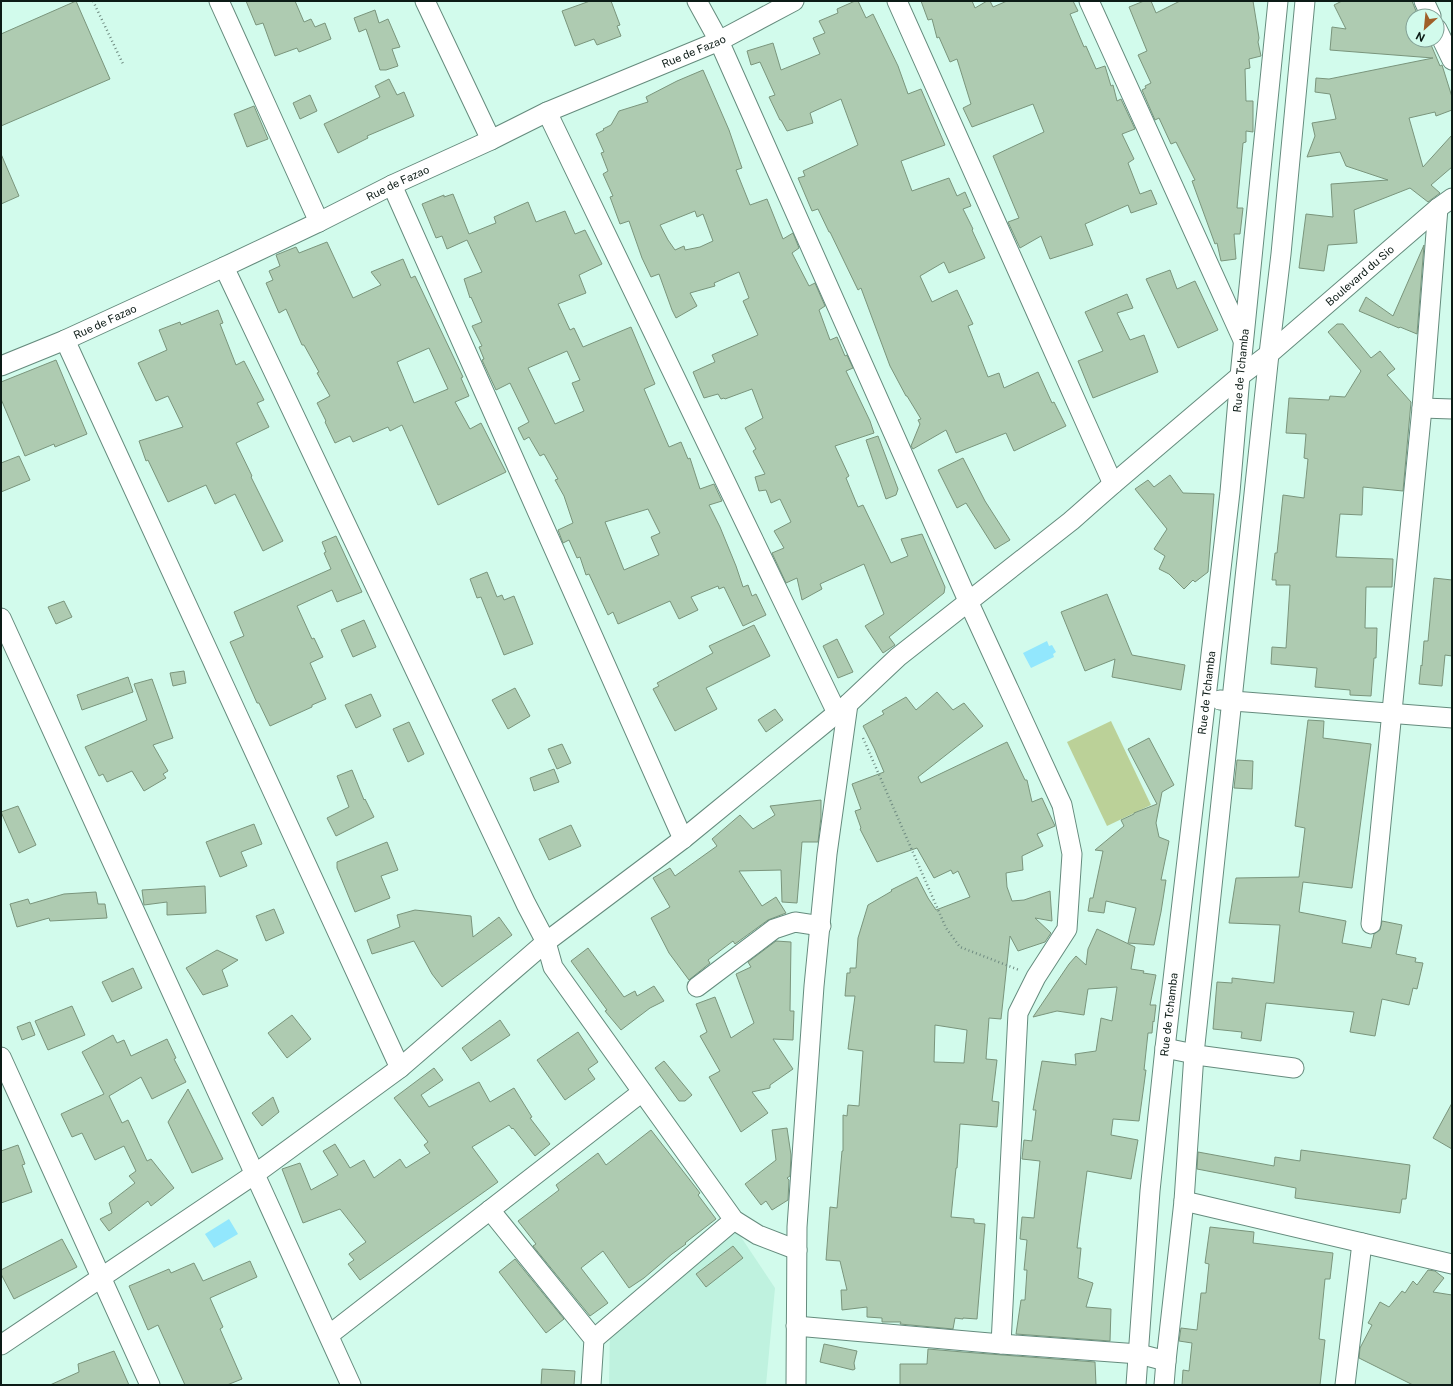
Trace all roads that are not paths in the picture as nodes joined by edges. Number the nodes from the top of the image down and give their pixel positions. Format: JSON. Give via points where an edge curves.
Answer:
{"nodes":[{"id":1,"x":219,"y":1,"type":"edge"},
{"id":2,"x":425,"y":1,"type":"edge"},
{"id":3,"x":697,"y":1,"type":"edge"},
{"id":4,"x":794,"y":1,"type":"edge"},
{"id":5,"x":897,"y":1,"type":"edge"},
{"id":6,"x":1090,"y":1,"type":"edge"},
{"id":7,"x":1278,"y":1,"type":"edge"},
{"id":8,"x":1305,"y":1,"type":"edge"},
{"id":9,"x":719,"y":41,"type":"junction"},
{"id":10,"x":1445,"y":46,"type":"edge"},
{"id":11,"x":1452,"y":60,"type":"edge"},
{"id":12,"x":547,"y":112,"type":"junction"},
{"id":13,"x":491,"y":140,"type":"junction"},
{"id":14,"x":392,"y":185,"type":"junction"},
{"id":15,"x":1445,"y":203,"type":"edge"},
{"id":16,"x":319,"y":222,"type":"junction"},
{"id":17,"x":224,"y":267,"type":"junction"},
{"id":18,"x":65,"y":340,"type":"junction"},
{"id":19,"x":1244,"y":342,"type":"junction"},
{"id":20,"x":1269,"y":354,"type":"junction"},
{"id":21,"x":1,"y":366,"type":"edge"},
{"id":22,"x":1240,"y":376,"type":"junction"},
{"id":23,"x":1422,"y":408,"type":"junction"},
{"id":24,"x":1452,"y":409,"type":"edge"},
{"id":25,"x":1113,"y":484,"type":"junction"},
{"id":26,"x":969,"y":603,"type":"junction"},
{"id":27,"x":1,"y":618,"type":"edge"},
{"id":28,"x":1207,"y":699,"type":"junction"},
{"id":29,"x":1232,"y":701,"type":"junction"},
{"id":30,"x":842,"y":709,"type":"junction"},
{"id":31,"x":1392,"y":714,"type":"junction"},
{"id":32,"x":1452,"y":718,"type":"edge"},
{"id":33,"x":683,"y":839,"type":"junction"},
{"id":34,"x":1371,"y":924,"type":"dead end"},
{"id":35,"x":821,"y":926,"type":"junction"},
{"id":36,"x":546,"y":942,"type":"junction"},
{"id":37,"x":697,"y":987,"type":"dead end"},
{"id":38,"x":1165,"y":1048,"type":"junction"},
{"id":39,"x":1194,"y":1054,"type":"junction"},
{"id":40,"x":1,"y":1056,"type":"edge"},
{"id":41,"x":400,"y":1068,"type":"junction"},
{"id":42,"x":1294,"y":1068,"type":"dead end"},
{"id":43,"x":642,"y":1092,"type":"junction"},
{"id":44,"x":254,"y":1174,"type":"junction"},
{"id":45,"x":1184,"y":1201,"type":"junction"},
{"id":46,"x":490,"y":1210,"type":"junction"},
{"id":47,"x":734,"y":1220,"type":"junction"},
{"id":48,"x":1362,"y":1243,"type":"junction"},
{"id":49,"x":797,"y":1250,"type":"junction"},
{"id":50,"x":1452,"y":1264,"type":"edge"},
{"id":51,"x":102,"y":1278,"type":"junction"},
{"id":52,"x":796,"y":1326,"type":"junction"},
{"id":53,"x":329,"y":1335,"type":"junction"},
{"id":54,"x":594,"y":1339,"type":"junction"},
{"id":55,"x":1001,"y":1344,"type":"junction"},
{"id":56,"x":1,"y":1345,"type":"edge"},
{"id":57,"x":1139,"y":1354,"type":"junction"},
{"id":58,"x":1166,"y":1361,"type":"junction"},
{"id":59,"x":150,"y":1385,"type":"edge"},
{"id":60,"x":351,"y":1385,"type":"edge"},
{"id":61,"x":591,"y":1385,"type":"edge"},
{"id":62,"x":796,"y":1385,"type":"edge"},
{"id":63,"x":1136,"y":1385,"type":"edge"},
{"id":64,"x":1164,"y":1385,"type":"edge"},
{"id":65,"x":1346,"y":1385,"type":"edge"}],
"edges":[{"from":1,"to":16,"type":"street"},
{"from":2,"to":13,"type":"street"},
{"from":3,"to":9,"type":"street"},
{"from":4,"to":9,"type":"street","name":"Rue de Fazao"},
{"from":5,"to":25,"type":"street"},
{"from":6,"to":19,"type":"street"},
{"from":7,"to":19,"type":"street","name":"Rue de Tchamba"},
{"from":8,"to":20,"type":"street"},
{"from":9,"to":12,"type":"street","name":"Rue de Fazao"},
{"from":9,"to":26,"type":"street"},
{"from":10,"to":11,"type":"street"},
{"from":12,"to":13,"type":"street","name":"Rue de Fazao"},
{"from":12,"to":30,"type":"street"},
{"from":13,"to":14,"type":"street","name":"Rue de Fazao"},
{"from":14,"to":16,"type":"street","name":"Rue de Fazao"},
{"from":14,"to":33,"type":"street"},
{"from":15,"to":20,"type":"street","name":"Boulevard du Sio"},
{"from":15,"to":23,"type":"street"},
{"from":16,"to":17,"type":"street","name":"Rue de Fazao"},
{"from":17,"to":18,"type":"street","name":"Rue de Fazao"},
{"from":17,"to":36,"type":"street"},
{"from":18,"to":21,"type":"street","name":"Rue de Fazao"},
{"from":18,"to":41,"type":"street"},
{"from":19,"to":22,"type":"street","name":"Rue de Tchamba"},
{"from":20,"to":22,"type":"street","name":"Boulevard du Sio"},
{"from":20,"to":29,"type":"street"},
{"from":22,"to":25,"type":"street","name":"Boulevard du Sio"},
{"from":22,"to":28,"type":"street","name":"Rue de Tchamba"},
{"from":23,"to":24,"type":"street"},
{"from":23,"to":31,"type":"street"},
{"from":25,"to":26,"type":"street","name":"Boulevard du Sio"},
{"from":26,"to":30,"type":"street","name":"Boulevard du Sio","via":[[898,657]]},
{"from":26,"to":55,"type":"street","via":[[1062,805],[1072,854],[1067,928],[1036,977],[1018,1013]]},
{"from":27,"to":44,"type":"street"},
{"from":28,"to":29,"type":"street"},
{"from":28,"to":38,"type":"street","name":"Rue de Tchamba"},
{"from":29,"to":31,"type":"street"},
{"from":29,"to":39,"type":"street"},
{"from":30,"to":33,"type":"street","name":"Boulevard du Sio"},
{"from":30,"to":35,"type":"street"},
{"from":31,"to":32,"type":"street"},
{"from":31,"to":34,"type":"street"},
{"from":33,"to":36,"type":"street","name":"Boulevard du Sio"},
{"from":35,"to":37,"type":"street","via":[[795,922],[774,929]]},
{"from":35,"to":49,"type":"street","via":[[814,986]]},
{"from":36,"to":41,"type":"street","name":"Boulevard du Sio"},
{"from":36,"to":43,"type":"street","via":[[553,966]]},
{"from":38,"to":39,"type":"street"},
{"from":38,"to":57,"type":"street","name":"Rue de Tchamba","via":[[1150,1191]]},
{"from":39,"to":42,"type":"street"},
{"from":39,"to":45,"type":"street"},
{"from":40,"to":51,"type":"street"},
{"from":41,"to":44,"type":"street","name":"Boulevard du Sio"},
{"from":43,"to":46,"type":"street"},
{"from":43,"to":47,"type":"street"},
{"from":44,"to":51,"type":"street","name":"Boulevard du Sio"},
{"from":44,"to":53,"type":"street"},
{"from":45,"to":48,"type":"street"},
{"from":45,"to":58,"type":"street"},
{"from":46,"to":53,"type":"street"},
{"from":46,"to":54,"type":"street"},
{"from":47,"to":49,"type":"street","via":[[758,1235]]},
{"from":47,"to":54,"type":"street"},
{"from":48,"to":50,"type":"street"},
{"from":48,"to":65,"type":"street"},
{"from":49,"to":52,"type":"street"},
{"from":51,"to":56,"type":"street","name":"Boulevard du Sio"},
{"from":51,"to":59,"type":"street"},
{"from":52,"to":55,"type":"street"},
{"from":52,"to":62,"type":"street"},
{"from":53,"to":60,"type":"street"},
{"from":54,"to":61,"type":"street"},
{"from":55,"to":57,"type":"street"},
{"from":57,"to":58,"type":"street"},
{"from":57,"to":63,"type":"street","name":"Rue de Tchamba"},
{"from":58,"to":64,"type":"street"}]}
